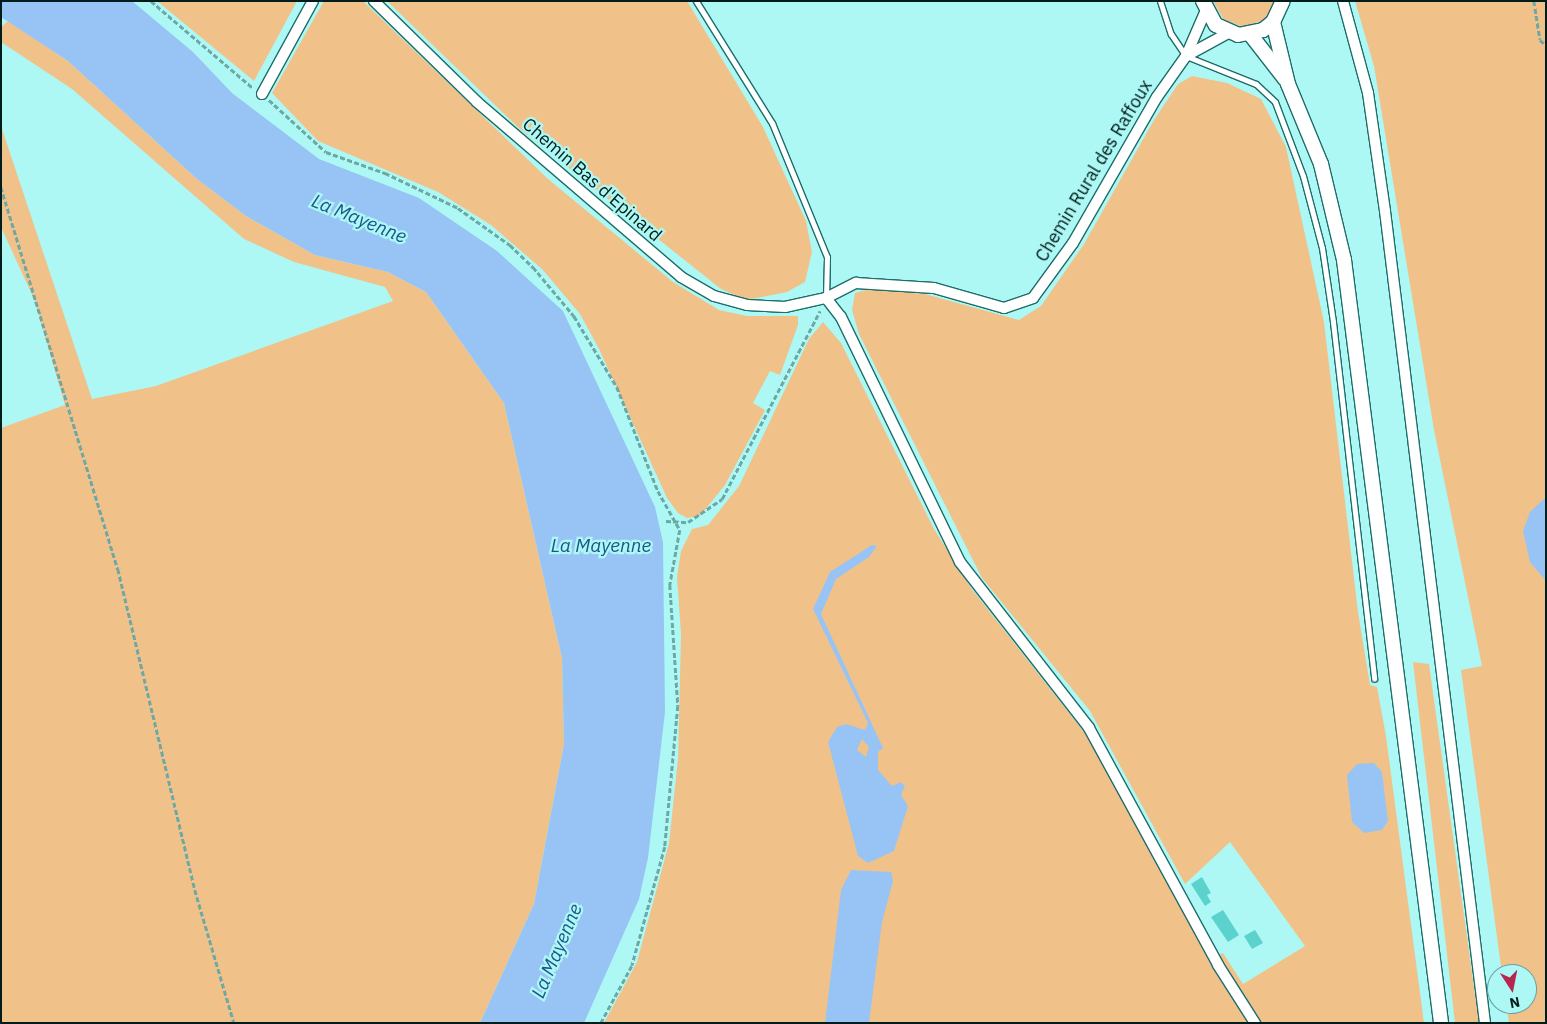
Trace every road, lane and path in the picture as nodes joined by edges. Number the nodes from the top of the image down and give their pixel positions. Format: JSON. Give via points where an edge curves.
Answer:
{"nodes":[{"id":1,"x":151,"y":1,"type":"edge"},
{"id":2,"x":313,"y":1,"type":"edge"},
{"id":3,"x":374,"y":1,"type":"edge"},
{"id":4,"x":696,"y":1,"type":"edge"},
{"id":5,"x":1160,"y":1,"type":"edge"},
{"id":6,"x":1283,"y":1,"type":"edge"},
{"id":7,"x":1343,"y":1,"type":"edge"},
{"id":8,"x":1534,"y":1,"type":"edge"},
{"id":9,"x":1204,"y":6,"type":"edge"},
{"id":10,"x":1273,"y":22,"type":"junction"},
{"id":11,"x":1230,"y":32,"type":"junction"},
{"id":12,"x":1250,"y":34,"type":"junction"},
{"id":13,"x":1546,"y":45,"type":"edge"},
{"id":14,"x":1186,"y":56,"type":"junction"},
{"id":15,"x":1288,"y":84,"type":"junction"},
{"id":16,"x":262,"y":94,"type":"junction"},
{"id":17,"x":1,"y":187,"type":"edge"},
{"id":18,"x":826,"y":298,"type":"junction"},
{"id":19,"x":666,"y":521,"type":"dead end"},
{"id":20,"x":677,"y":523,"type":"junction"},
{"id":21,"x":1374,"y":680,"type":"dead end"},
{"id":22,"x":234,"y":1023,"type":"edge"},
{"id":23,"x":601,"y":1023,"type":"edge"},
{"id":24,"x":1255,"y":1023,"type":"edge"},
{"id":25,"x":1441,"y":1023,"type":"edge"},
{"id":26,"x":1485,"y":1023,"type":"edge"}],
"edges":[{"from":1,"to":16,"type":"path"},
{"from":2,"to":16,"type":"street"},
{"from":3,"to":18,"type":"street","name":"Chemin Bas d'Epinard","via":[[477,102],[681,277],[714,296],[747,305],[785,307]]},
{"from":4,"to":18,"type":"lane","via":[[772,123],[827,257]]},
{"from":5,"to":14,"type":"lane","via":[[1171,34]]},
{"from":6,"to":10,"type":"main road"},
{"from":7,"to":26,"type":"street","via":[[1368,92],[1384,202]]},
{"from":8,"to":13,"type":"path","via":[[1540,40]]},
{"from":9,"to":11,"type":"main road","via":[[1216,25]]},
{"from":9,"to":14,"type":"street","name":"Chemin Rural des Raffoux"},
{"from":10,"to":12,"type":"main road"},
{"from":10,"to":15,"type":"main road"},
{"from":11,"to":12,"type":"main road"},
{"from":11,"to":14,"type":"street","name":"Chemin Rural des Raffoux"},
{"from":12,"to":15,"type":"main road"},
{"from":14,"to":18,"type":"street","name":"Chemin Rural des Raffoux","via":[[1157,97],[1074,243],[1033,298],[1004,308],[934,288],[856,283]]},
{"from":14,"to":21,"type":"lane","via":[[1256,84],[1275,102],[1303,176],[1322,248],[1333,322]]},
{"from":15,"to":25,"type":"main road","via":[[1321,164],[1344,260]]},
{"from":16,"to":20,"type":"path","via":[[326,152],[392,176],[458,208],[510,245],[532,267],[574,316],[617,387],[658,492]]},
{"from":17,"to":22,"type":"path","via":[[103,516],[197,897]]},
{"from":18,"to":20,"type":"path","via":[[722,499],[699,518]]},
{"from":18,"to":24,"type":"street","via":[[841,317],[960,562],[1089,728],[1218,965]]},
{"from":19,"to":20,"type":"path"},
{"from":20,"to":23,"type":"path","via":[[680,536],[670,592],[678,706],[665,847],[632,966]]}]}
